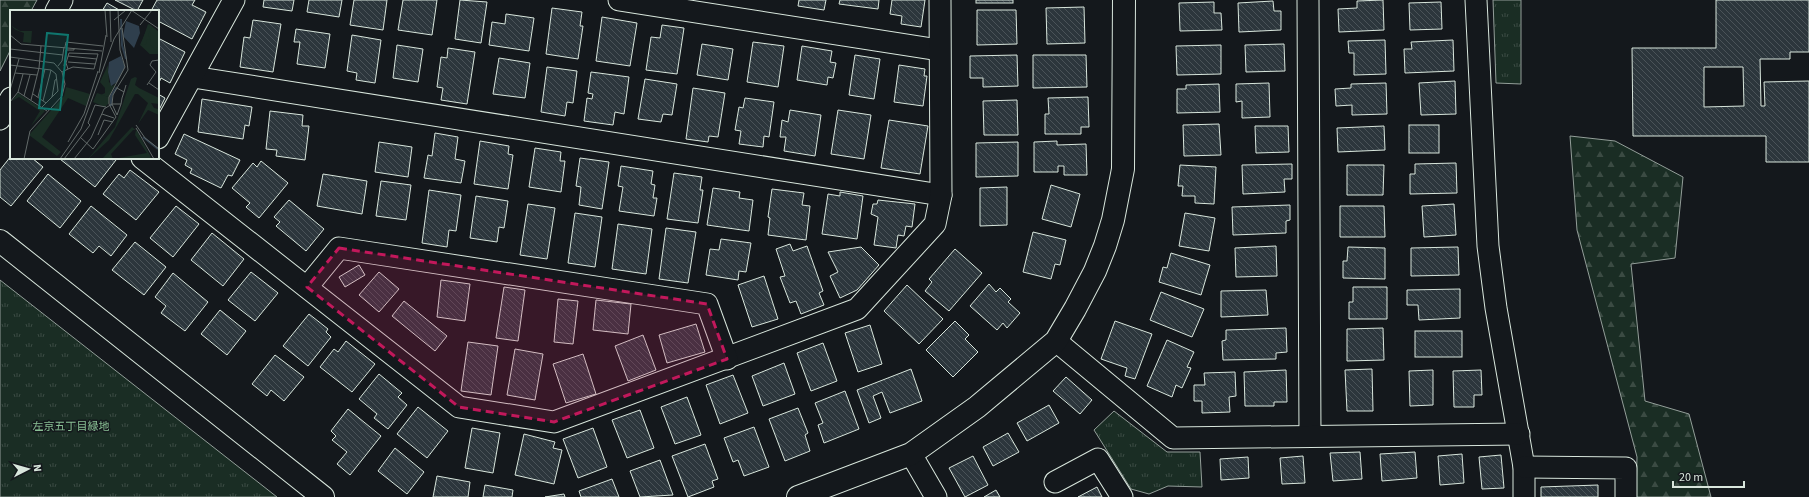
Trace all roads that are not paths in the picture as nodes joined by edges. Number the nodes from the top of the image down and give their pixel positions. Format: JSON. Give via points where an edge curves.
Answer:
{"nodes":[{"id":1,"x":62,"y":0,"type":"edge"},
{"id":2,"x":234,"y":0,"type":"edge"},
{"id":3,"x":619,"y":0,"type":"edge"},
{"id":4,"x":940,"y":0,"type":"edge"},
{"id":5,"x":1124,"y":0,"type":"edge"},
{"id":6,"x":1308,"y":0,"type":"edge"},
{"id":7,"x":1476,"y":0,"type":"edge"},
{"id":8,"x":57,"y":10,"type":"edge"},
{"id":9,"x":939,"y":50,"type":"junction"},
{"id":10,"x":193,"y":77,"type":"junction"},
{"id":11,"x":10,"y":100,"type":"edge"},
{"id":12,"x":0,"y":119,"type":"edge"},
{"id":13,"x":159,"y":136,"type":"edge"},
{"id":14,"x":145,"y":159,"type":"edge"},
{"id":15,"x":941,"y":195,"type":"junction"},
{"id":16,"x":0,"y":241,"type":"edge"},
{"id":17,"x":307,"y":287,"type":"junction"},
{"id":18,"x":1056,"y":341,"type":"junction"},
{"id":19,"x":727,"y":359,"type":"junction"},
{"id":20,"x":1519,"y":434,"type":"junction"},
{"id":21,"x":1310,"y":436,"type":"junction"},
{"id":22,"x":911,"y":454,"type":"junction"},
{"id":23,"x":1524,"y":467,"type":"junction"},
{"id":24,"x":1054,"y":482,"type":"dead end"},
{"id":25,"x":323,"y":497,"type":"edge"},
{"id":26,"x":798,"y":497,"type":"edge"},
{"id":27,"x":936,"y":497,"type":"edge"},
{"id":28,"x":1122,"y":497,"type":"edge"},
{"id":29,"x":1524,"y":497,"type":"edge"},
{"id":30,"x":1626,"y":497,"type":"edge"}],
"edges":[{"from":1,"to":8,"type":"street"},
{"from":2,"to":10,"type":"street"},
{"from":3,"to":9,"type":"street"},
{"from":4,"to":9,"type":"street"},
{"from":5,"to":18,"type":"street","via":[[1123,169],[1105,246],[1095,271]]},
{"from":6,"to":21,"type":"street"},
{"from":7,"to":20,"type":"street","via":[[1488,246],[1496,308]]},
{"from":9,"to":15,"type":"street"},
{"from":10,"to":13,"type":"street"},
{"from":10,"to":15,"type":"street"},
{"from":11,"to":12,"type":"street"},
{"from":14,"to":17,"type":"street"},
{"from":15,"to":19,"type":"street","via":[[935,224],[857,309]]},
{"from":16,"to":25,"type":"street"},
{"from":17,"to":19,"type":"street","via":[[459,407],[554,422]]},
{"from":17,"to":19,"type":"street","via":[[339,248],[707,304]]},
{"from":18,"to":21,"type":"street","via":[[1173,438]]},
{"from":18,"to":22,"type":"street","via":[[977,407]]},
{"from":20,"to":21,"type":"street"},
{"from":20,"to":23,"type":"street"},
{"from":22,"to":26,"type":"street"},
{"from":22,"to":27,"type":"street"},
{"from":23,"to":29,"type":"street"},
{"from":23,"to":30,"type":"street","via":[[1626,468]]},
{"from":24,"to":28,"type":"street","via":[[1098,459]]}]}
